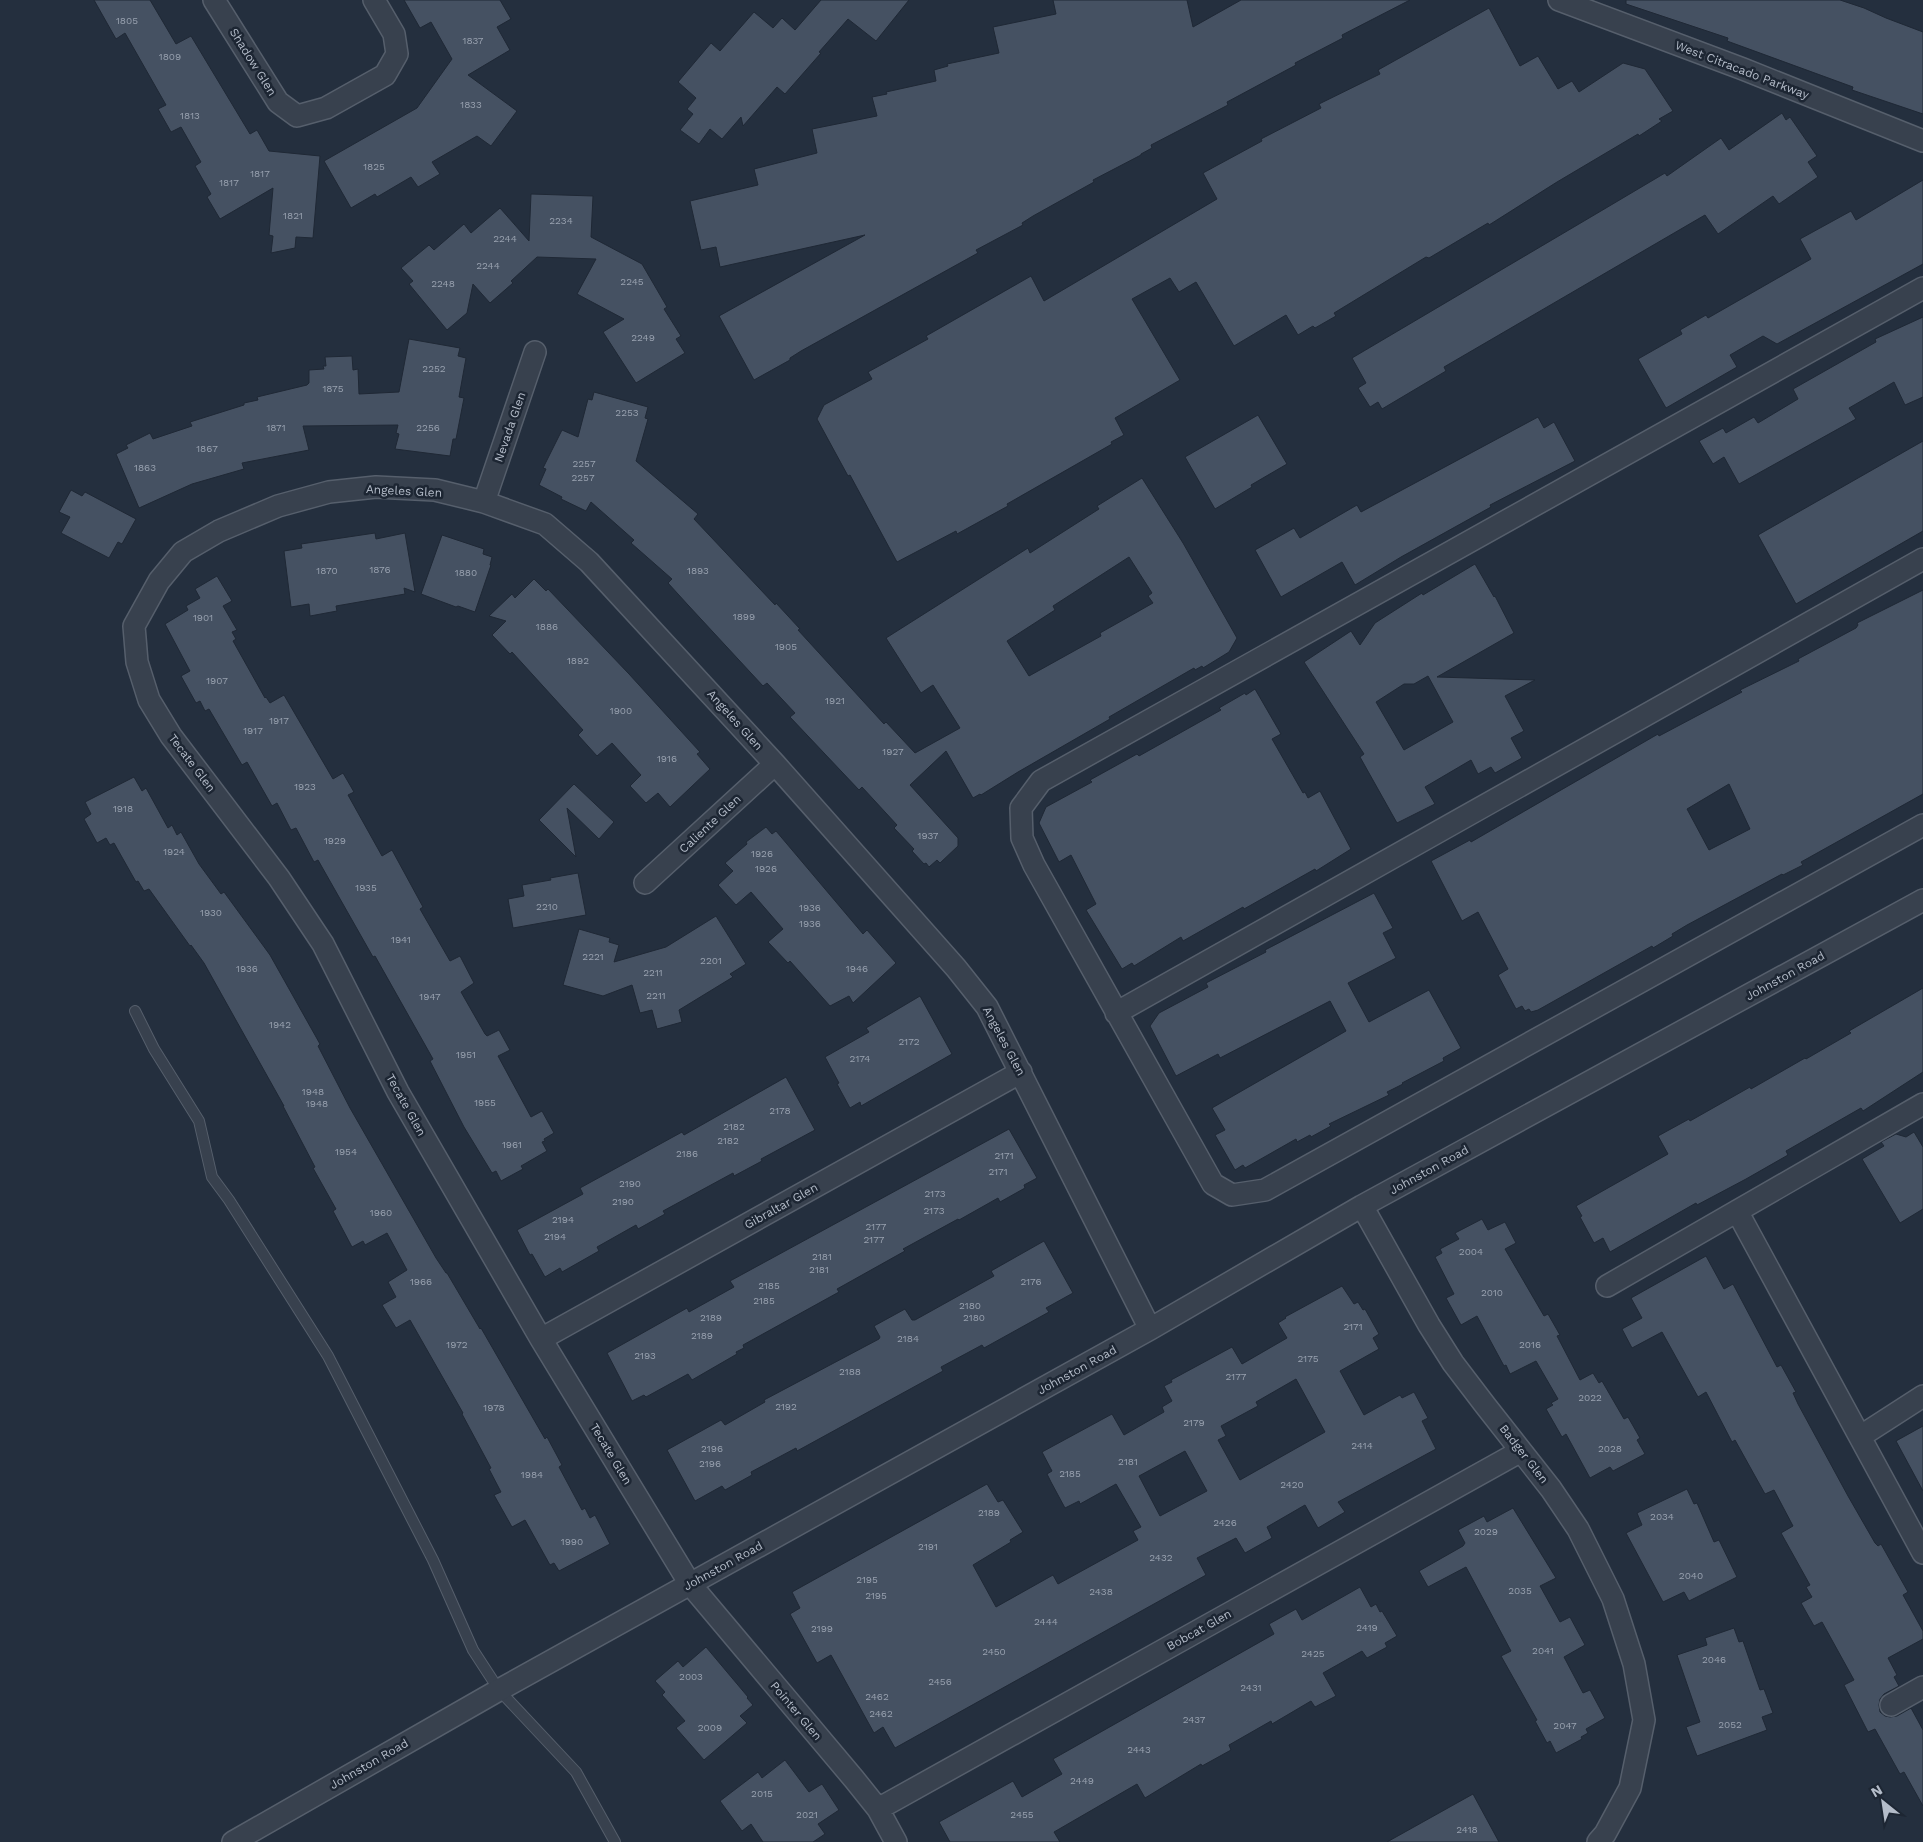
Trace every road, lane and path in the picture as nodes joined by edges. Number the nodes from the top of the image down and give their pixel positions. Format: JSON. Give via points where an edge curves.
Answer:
{"nodes":[{"id":1,"x":214,"y":0,"type":"edge"},
{"id":2,"x":374,"y":0,"type":"edge"},
{"id":3,"x":1559,"y":0,"type":"edge"},
{"id":4,"x":1923,"y":141,"type":"edge"},
{"id":5,"x":1923,"y":288,"type":"edge"},
{"id":6,"x":535,"y":352,"type":"dead end"},
{"id":7,"x":484,"y":502,"type":"junction"},
{"id":8,"x":1923,"y":559,"type":"edge"},
{"id":9,"x":134,"y":626,"type":"joint"},
{"id":10,"x":775,"y":764,"type":"junction"},
{"id":11,"x":1923,"y":825,"type":"edge"},
{"id":12,"x":645,"y":883,"type":"dead end"},
{"id":13,"x":1923,"y":900,"type":"edge"},
{"id":14,"x":135,"y":1012,"type":"dead end"},
{"id":15,"x":1116,"y":1013,"type":"junction"},
{"id":16,"x":1021,"y":1072,"type":"junction"},
{"id":17,"x":1923,"y":1104,"type":"edge"},
{"id":18,"x":1362,"y":1206,"type":"junction"},
{"id":19,"x":1737,"y":1211,"type":"junction"},
{"id":20,"x":1607,"y":1286,"type":"dead end"},
{"id":21,"x":1150,"y":1329,"type":"junction"},
{"id":22,"x":541,"y":1339,"type":"junction"},
{"id":23,"x":1923,"y":1396,"type":"edge"},
{"id":24,"x":1861,"y":1436,"type":"junction"},
{"id":25,"x":1521,"y":1451,"type":"junction"},
{"id":26,"x":1923,"y":1552,"type":"edge"},
{"id":27,"x":690,"y":1584,"type":"junction"},
{"id":28,"x":1923,"y":1687,"type":"edge"},
{"id":29,"x":499,"y":1690,"type":"junction"},
{"id":30,"x":1891,"y":1705,"type":"dead end"},
{"id":31,"x":878,"y":1809,"type":"junction"},
{"id":32,"x":232,"y":1842,"type":"edge"},
{"id":33,"x":615,"y":1842,"type":"edge"},
{"id":34,"x":896,"y":1842,"type":"edge"},
{"id":35,"x":1598,"y":1842,"type":"edge"}],
"edges":[{"from":1,"to":2,"type":"street","name":"Shadow Glen","via":[[278,102],[297,116],[326,108],[386,75],[397,54],[394,34]]},
{"from":3,"to":4,"type":"street","name":"West Citracado Parkway"},
{"from":5,"to":15,"type":"street","via":[[1041,781],[1021,808],[1022,838]]},
{"from":6,"to":7,"type":"street","name":"Nevada Glen"},
{"from":7,"to":9,"type":"street","name":"Angeles Glen","via":[[435,490],[376,487],[329,492],[278,506],[183,552],[159,581]]},
{"from":7,"to":10,"type":"street","name":"Angeles Glen","via":[[545,524],[589,562]]},
{"from":8,"to":15,"type":"street"},
{"from":9,"to":22,"type":"street","name":"Tecate Glen","via":[[137,662],[149,700],[171,736],[279,878],[323,944],[398,1092]]},
{"from":10,"to":12,"type":"street","name":"Caliente Glen"},
{"from":10,"to":16,"type":"street","name":"Angeles Glen","via":[[987,1007]]},
{"from":11,"to":15,"type":"street","via":[[1265,1190],[1232,1195],[1213,1184]]},
{"from":13,"to":18,"type":"street","name":"Johnston Road"},
{"from":14,"to":29,"type":"lane","via":[[199,1121],[212,1177],[328,1356],[433,1560],[474,1650]]},
{"from":16,"to":21,"type":"street","name":"Angeles Glen"},
{"from":16,"to":22,"type":"street","name":"Gibraltar Glen"},
{"from":17,"to":19,"type":"street"},
{"from":18,"to":21,"type":"street","name":"Johnston Road"},
{"from":18,"to":25,"type":"street","name":"Badger Glen","via":[[1453,1363]]},
{"from":19,"to":20,"type":"street"},
{"from":19,"to":24,"type":"street"},
{"from":21,"to":27,"type":"street","name":"Johnston Road"},
{"from":22,"to":27,"type":"street","name":"Tecate Glen"},
{"from":23,"to":24,"type":"street"},
{"from":24,"to":26,"type":"street"},
{"from":25,"to":31,"type":"street","name":"Bobcat Glen"},
{"from":25,"to":35,"type":"street","name":"Badger Glen","via":[[1578,1529],[1613,1599],[1634,1664],[1644,1720],[1630,1788]]},
{"from":27,"to":29,"type":"street","name":"Johnston Road"},
{"from":27,"to":31,"type":"street","name":"Pointer Glen"},
{"from":28,"to":30,"type":"street"},
{"from":29,"to":32,"type":"street","name":"Johnston Road"},
{"from":29,"to":33,"type":"lane","via":[[576,1772]]},
{"from":31,"to":34,"type":"street","name":"Pointer Glen"}]}
